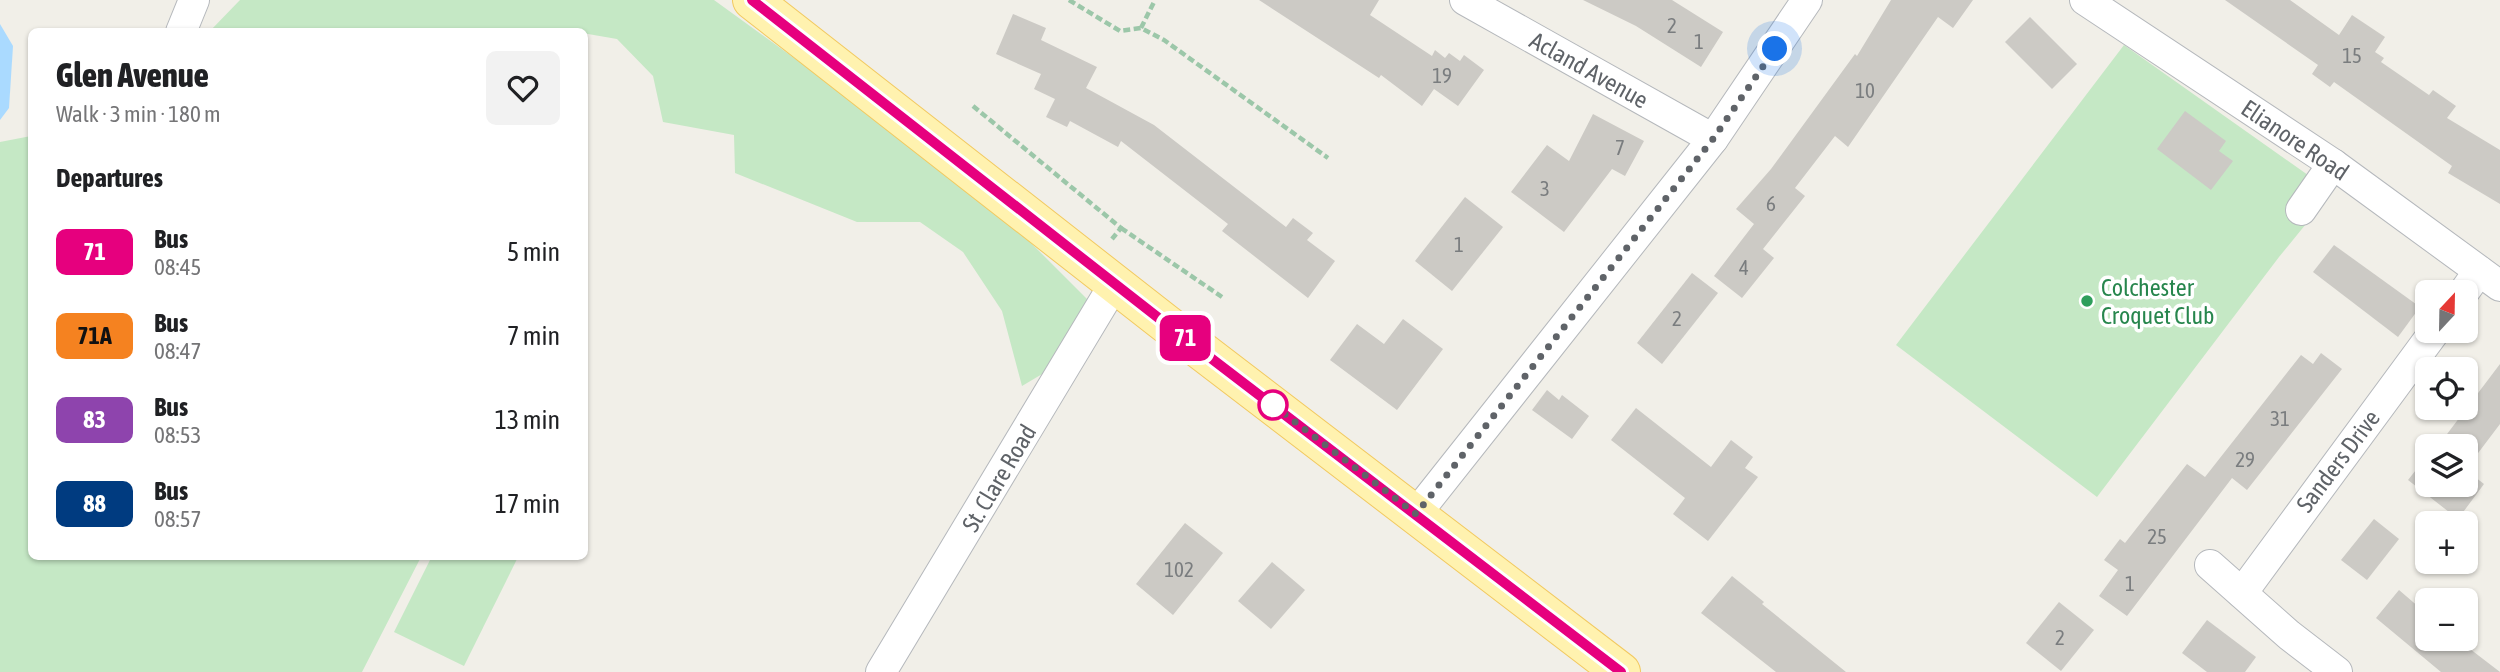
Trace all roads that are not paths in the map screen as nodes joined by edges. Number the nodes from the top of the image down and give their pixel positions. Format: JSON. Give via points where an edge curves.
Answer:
{"nodes":[{"id":1,"x":194,"y":0,"type":"edge"},
{"id":2,"x":752,"y":0,"type":"edge"},
{"id":3,"x":1465,"y":0,"type":"edge"},
{"id":4,"x":1807,"y":0,"type":"edge"},
{"id":5,"x":2085,"y":0,"type":"edge"},
{"id":6,"x":183,"y":28,"type":"edge"},
{"id":7,"x":1713,"y":139,"type":"junction"},
{"id":8,"x":2333,"y":164,"type":"junction"},
{"id":9,"x":2301,"y":210,"type":"dead end"},
{"id":10,"x":1115,"y":283,"type":"junction"},
{"id":11,"x":2481,"y":283,"type":"edge"},
{"id":12,"x":2426,"y":343,"type":"edge"},
{"id":13,"x":1416,"y":514,"type":"junction"},
{"id":14,"x":2210,"y":565,"type":"dead end"},
{"id":15,"x":2242,"y":593,"type":"junction"},
{"id":16,"x":881,"y":672,"type":"edge"},
{"id":17,"x":1621,"y":672,"type":"edge"},
{"id":18,"x":2337,"y":672,"type":"edge"}],
"edges":[{"from":1,"to":6,"type":"street"},
{"from":2,"to":10,"type":"main road"},
{"from":3,"to":7,"type":"street","name":"Acland Avenue"},
{"from":4,"to":7,"type":"street"},
{"from":5,"to":8,"type":"street","name":"Elianore Road"},
{"from":7,"to":13,"type":"street"},
{"from":8,"to":9,"type":"street"},
{"from":8,"to":11,"type":"street","name":"Elianore Road"},
{"from":10,"to":13,"type":"main road"},
{"from":10,"to":16,"type":"street","name":"St. Clare Road"},
{"from":12,"to":15,"type":"street","name":"Sanders Drive"},
{"from":13,"to":17,"type":"main road"},
{"from":14,"to":15,"type":"street"},
{"from":15,"to":18,"type":"street"}]}
